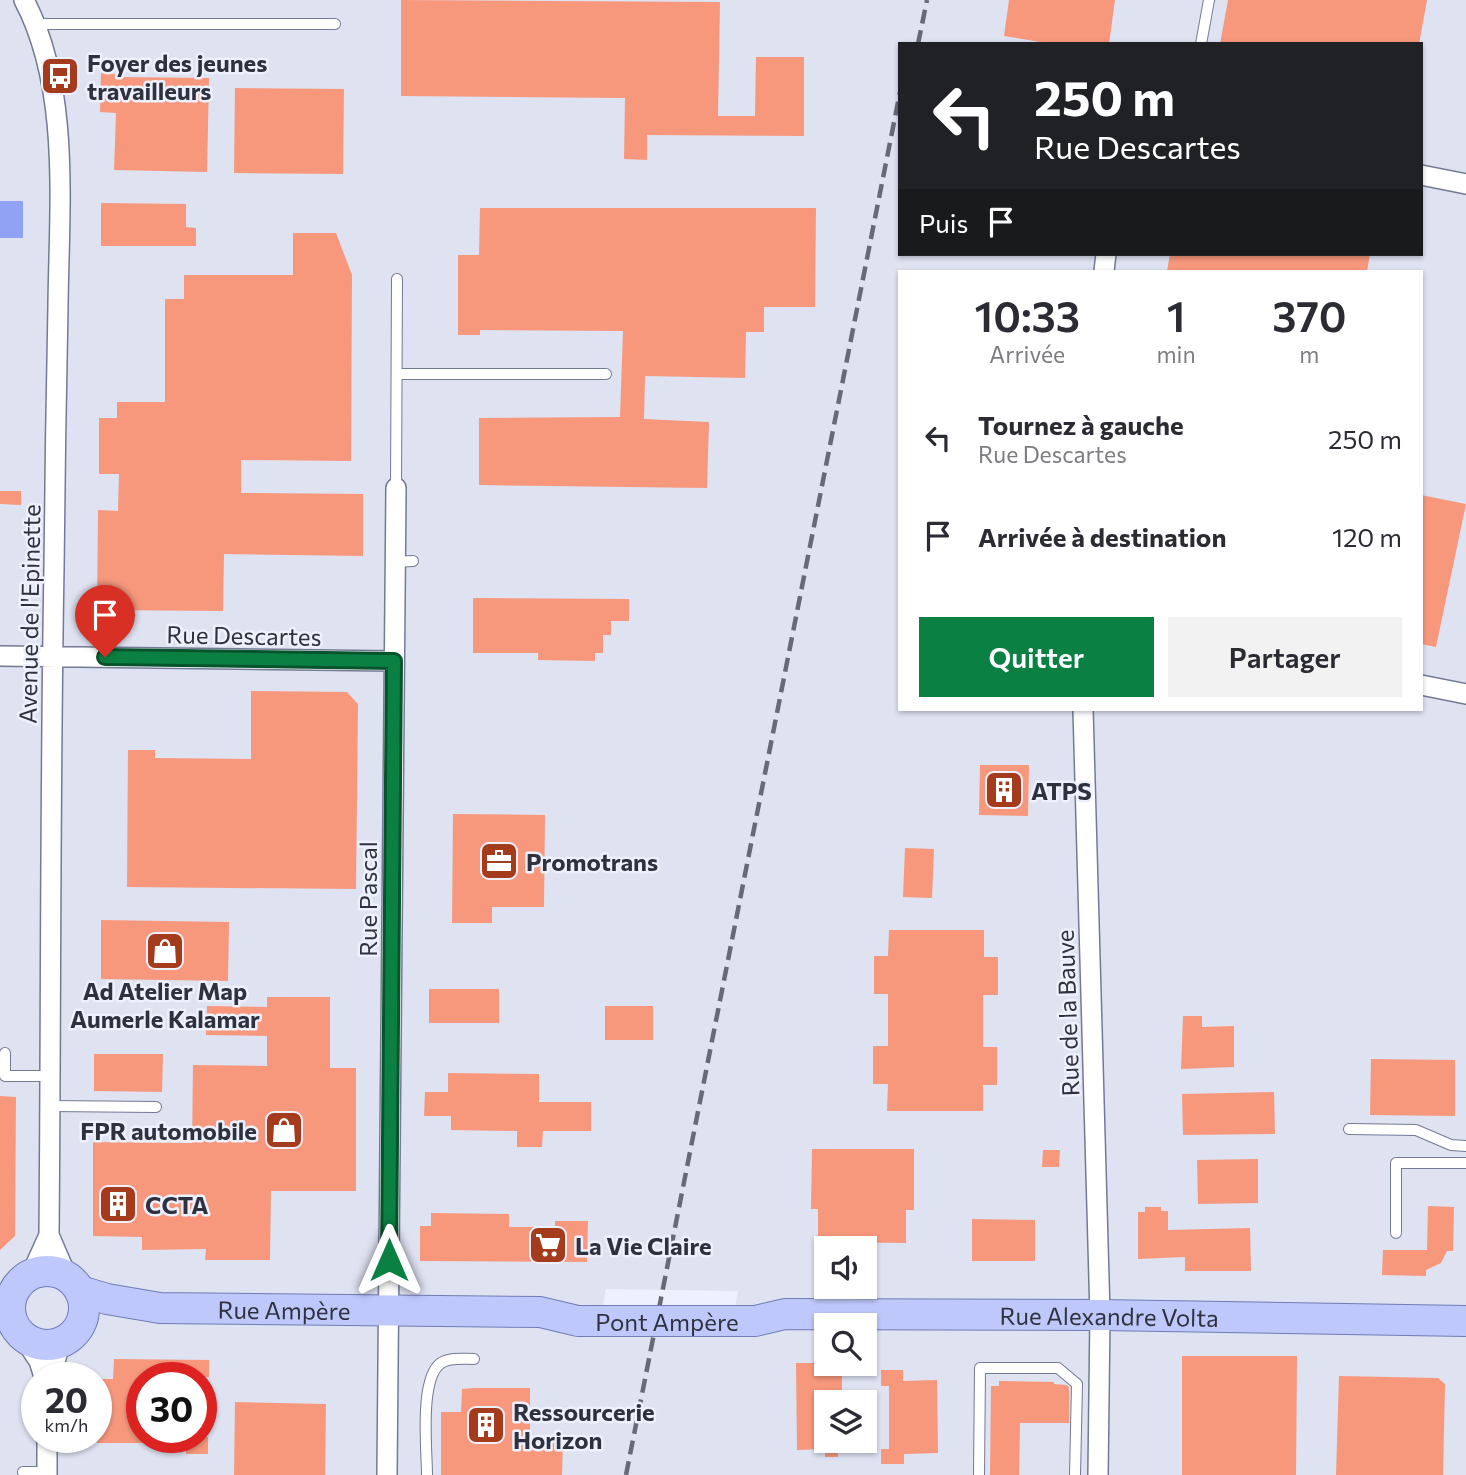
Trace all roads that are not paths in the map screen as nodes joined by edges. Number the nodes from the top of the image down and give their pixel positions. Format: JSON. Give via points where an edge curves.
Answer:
{"nodes":[{"id":1,"x":23,"y":0,"type":"edge"},
{"id":2,"x":1209,"y":0,"type":"edge"},
{"id":3,"x":36,"y":24,"type":"junction"},
{"id":4,"x":335,"y":24,"type":"dead end"},
{"id":5,"x":1201,"y":42,"type":"edge"},
{"id":6,"x":1423,"y":175,"type":"edge"},
{"id":7,"x":1466,"y":184,"type":"edge"},
{"id":8,"x":397,"y":279,"type":"dead end"},
{"id":9,"x":397,"y":374,"type":"junction"},
{"id":10,"x":606,"y":374,"type":"dead end"},
{"id":11,"x":396,"y":488,"type":"joint"},
{"id":12,"x":0,"y":656,"type":"edge"},
{"id":13,"x":52,"y":656,"type":"junction"},
{"id":14,"x":394,"y":661,"type":"junction"},
{"id":15,"x":1423,"y":685,"type":"edge"},
{"id":16,"x":1466,"y":694,"type":"edge"},
{"id":17,"x":1083,"y":711,"type":"edge"},
{"id":18,"x":5,"y":1053,"type":"dead end"},
{"id":19,"x":51,"y":1076,"type":"junction"},
{"id":20,"x":50,"y":1106,"type":"junction"},
{"id":21,"x":156,"y":1107,"type":"dead end"},
{"id":22,"x":1349,"y":1129,"type":"dead end"},
{"id":23,"x":1466,"y":1146,"type":"edge"},
{"id":24,"x":1466,"y":1163,"type":"edge"},
{"id":25,"x":1395,"y":1233,"type":"dead end"},
{"id":26,"x":49,"y":1235,"type":"junction"},
{"id":27,"x":73,"y":1284,"type":"junction"},
{"id":28,"x":16,"y":1286,"type":"edge"},
{"id":29,"x":160,"y":1308,"type":"junction"},
{"id":30,"x":388,"y":1311,"type":"junction"},
{"id":31,"x":579,"y":1312,"type":"joint"},
{"id":32,"x":756,"y":1314,"type":"joint"},
{"id":33,"x":1100,"y":1315,"type":"junction"},
{"id":34,"x":1466,"y":1321,"type":"edge"},
{"id":35,"x":12,"y":1327,"type":"edge"},
{"id":36,"x":70,"y":1334,"type":"junction"},
{"id":37,"x":474,"y":1359,"type":"dead end"},
{"id":38,"x":39,"y":1362,"type":"edge"},
{"id":39,"x":58,"y":1362,"type":"edge"},
{"id":40,"x":47,"y":1453,"type":"edge"},
{"id":41,"x":1076,"y":1471,"type":"edge"},
{"id":42,"x":1098,"y":1471,"type":"edge"},
{"id":43,"x":23,"y":1472,"type":"dead end"},
{"id":44,"x":47,"y":1474,"type":"edge"},
{"id":45,"x":387,"y":1475,"type":"edge"},
{"id":46,"x":427,"y":1475,"type":"edge"},
{"id":47,"x":979,"y":1475,"type":"edge"}],
"edges":[{"from":1,"to":3,"type":"street","name":"Avenue de l'Epinette"},
{"from":2,"to":5,"type":"lane"},
{"from":3,"to":4,"type":"lane"},
{"from":3,"to":13,"type":"street","name":"Avenue de l'Epinette","via":[[56,108],[59,201]]},
{"from":6,"to":7,"type":"street"},
{"from":8,"to":9,"type":"lane"},
{"from":9,"to":10,"type":"lane"},
{"from":9,"to":11,"type":"lane"},
{"from":11,"to":14,"type":"street","name":"Rue Pascal","via":[[404,561]]},
{"from":12,"to":13,"type":"street","name":"Rue Descartes"},
{"from":13,"to":14,"type":"street","name":"Rue Descartes"},
{"from":13,"to":19,"type":"street","name":"Avenue de l'Epinette"},
{"from":14,"to":30,"type":"street","name":"Rue Pascal"},
{"from":15,"to":16,"type":"street"},
{"from":17,"to":33,"type":"street","name":"Rue de la Bauve"},
{"from":18,"to":19,"type":"lane","via":[[5,1076]]},
{"from":19,"to":20,"type":"street","name":"Avenue de l'Epinette"},
{"from":20,"to":21,"type":"lane"},
{"from":20,"to":26,"type":"street","name":"Avenue de l'Epinette"},
{"from":22,"to":23,"type":"lane","via":[[1416,1130],[1451,1146]]},
{"from":24,"to":25,"type":"lane","via":[[1396,1163]]},
{"from":26,"to":27,"type":"street","name":"Avenue de l'Epinette"},
{"from":26,"to":28,"type":"street","name":"Avenue de l'Epinette"},
{"from":27,"to":28,"type":"main road","via":[[48,1271]]},
{"from":27,"to":29,"type":"main road","name":"Rue Ampère","via":[[107,1299]]},
{"from":27,"to":36,"type":"main road","via":[[84,1302],[84,1314]]},
{"from":28,"to":35,"type":"main road"},
{"from":29,"to":30,"type":"main road","name":"Rue Ampère"},
{"from":29,"to":36,"type":"main road","name":"Rue Ampère"},
{"from":30,"to":31,"type":"main road","name":"Rue Ampère"},
{"from":30,"to":45,"type":"street","name":"Rue Pascal"},
{"from":31,"to":32,"type":"main road","name":"Pont Ampère","bridge":true},
{"from":32,"to":33,"type":"main road","name":"Rue Alexandre Volta"},
{"from":33,"to":34,"type":"main road","name":"Rue Alexandre Volta"},
{"from":33,"to":42,"type":"street","name":"Rue de la Bauve"},
{"from":35,"to":36,"type":"main road","via":[[40,1344]]},
{"from":35,"to":38,"type":"street"},
{"from":36,"to":39,"type":"street"},
{"from":37,"to":46,"type":"lane","via":[[452,1359],[432,1374]]},
{"from":40,"to":44,"type":"street"},
{"from":41,"to":42,"type":"lane"},
{"from":41,"to":47,"type":"lane","via":[[1077,1384],[1058,1368],[980,1368]]},
{"from":43,"to":44,"type":"lane"}]}
